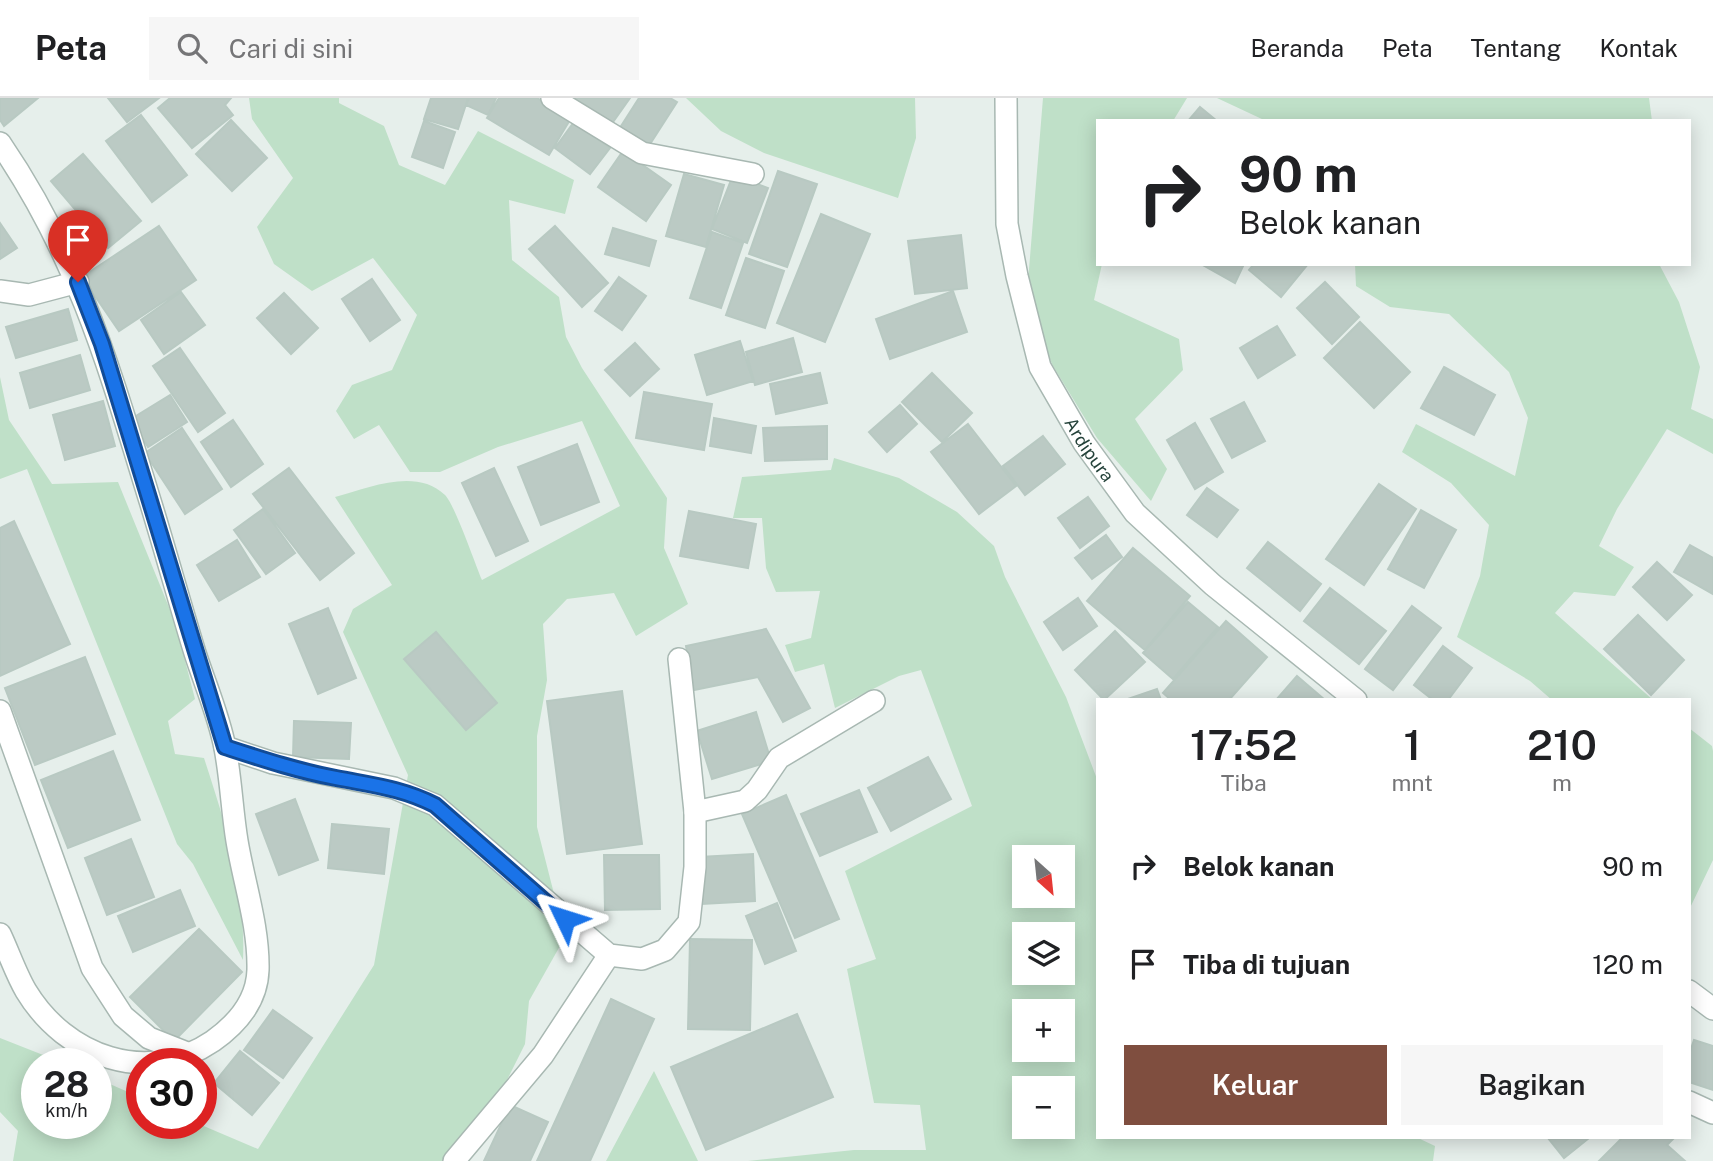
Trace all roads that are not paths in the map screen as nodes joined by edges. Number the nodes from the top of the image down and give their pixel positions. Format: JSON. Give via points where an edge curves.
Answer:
{"nodes":[{"id":1,"x":552,"y":98,"type":"edge"},
{"id":2,"x":1006,"y":98,"type":"edge"},
{"id":3,"x":0,"y":143,"type":"edge"},
{"id":4,"x":753,"y":174,"type":"dead end"},
{"id":5,"x":78,"y":282,"type":"junction"},
{"id":6,"x":0,"y":291,"type":"edge"},
{"id":7,"x":679,"y":659,"type":"dead end"},
{"id":8,"x":1354,"y":698,"type":"edge"},
{"id":9,"x":874,"y":701,"type":"dead end"},
{"id":10,"x":0,"y":710,"type":"edge"},
{"id":11,"x":225,"y":747,"type":"junction"},
{"id":12,"x":695,"y":812,"type":"junction"},
{"id":13,"x":0,"y":934,"type":"edge"},
{"id":14,"x":609,"y":955,"type":"junction"},
{"id":15,"x":1691,"y":993,"type":"edge"},
{"id":16,"x":1713,"y":1010,"type":"edge"},
{"id":17,"x":174,"y":1048,"type":"edge"},
{"id":18,"x":201,"y":1048,"type":"edge"},
{"id":19,"x":126,"y":1063,"type":"edge"},
{"id":20,"x":1691,"y":1103,"type":"edge"},
{"id":21,"x":1713,"y":1113,"type":"edge"},
{"id":22,"x":454,"y":1161,"type":"edge"}],
"edges":[{"from":1,"to":4,"type":"street","via":[[642,153]]},
{"from":2,"to":8,"type":"street","name":"Ardipura","via":[[1007,224],[1017,276],[1040,367],[1084,443],[1135,513],[1213,585]]},
{"from":3,"to":5,"type":"street","via":[[24,177]]},
{"from":5,"to":6,"type":"street","via":[[29,295]]},
{"from":5,"to":11,"type":"street","via":[[102,344]]},
{"from":7,"to":12,"type":"street"},
{"from":9,"to":12,"type":"street","via":[[779,758],[745,801]]},
{"from":10,"to":17,"type":"street","via":[[92,968],[108,996],[132,1023],[149,1038]]},
{"from":11,"to":14,"type":"street","via":[[273,763],[394,788],[435,805]]},
{"from":11,"to":18,"type":"street","via":[[258,975],[239,1020]]},
{"from":12,"to":14,"type":"street","via":[[689,922],[664,950],[642,959]]},
{"from":13,"to":19,"type":"street","via":[[27,992],[60,1031]]},
{"from":14,"to":22,"type":"street","via":[[543,1055]]},
{"from":15,"to":16,"type":"street"},
{"from":20,"to":21,"type":"street"}]}
